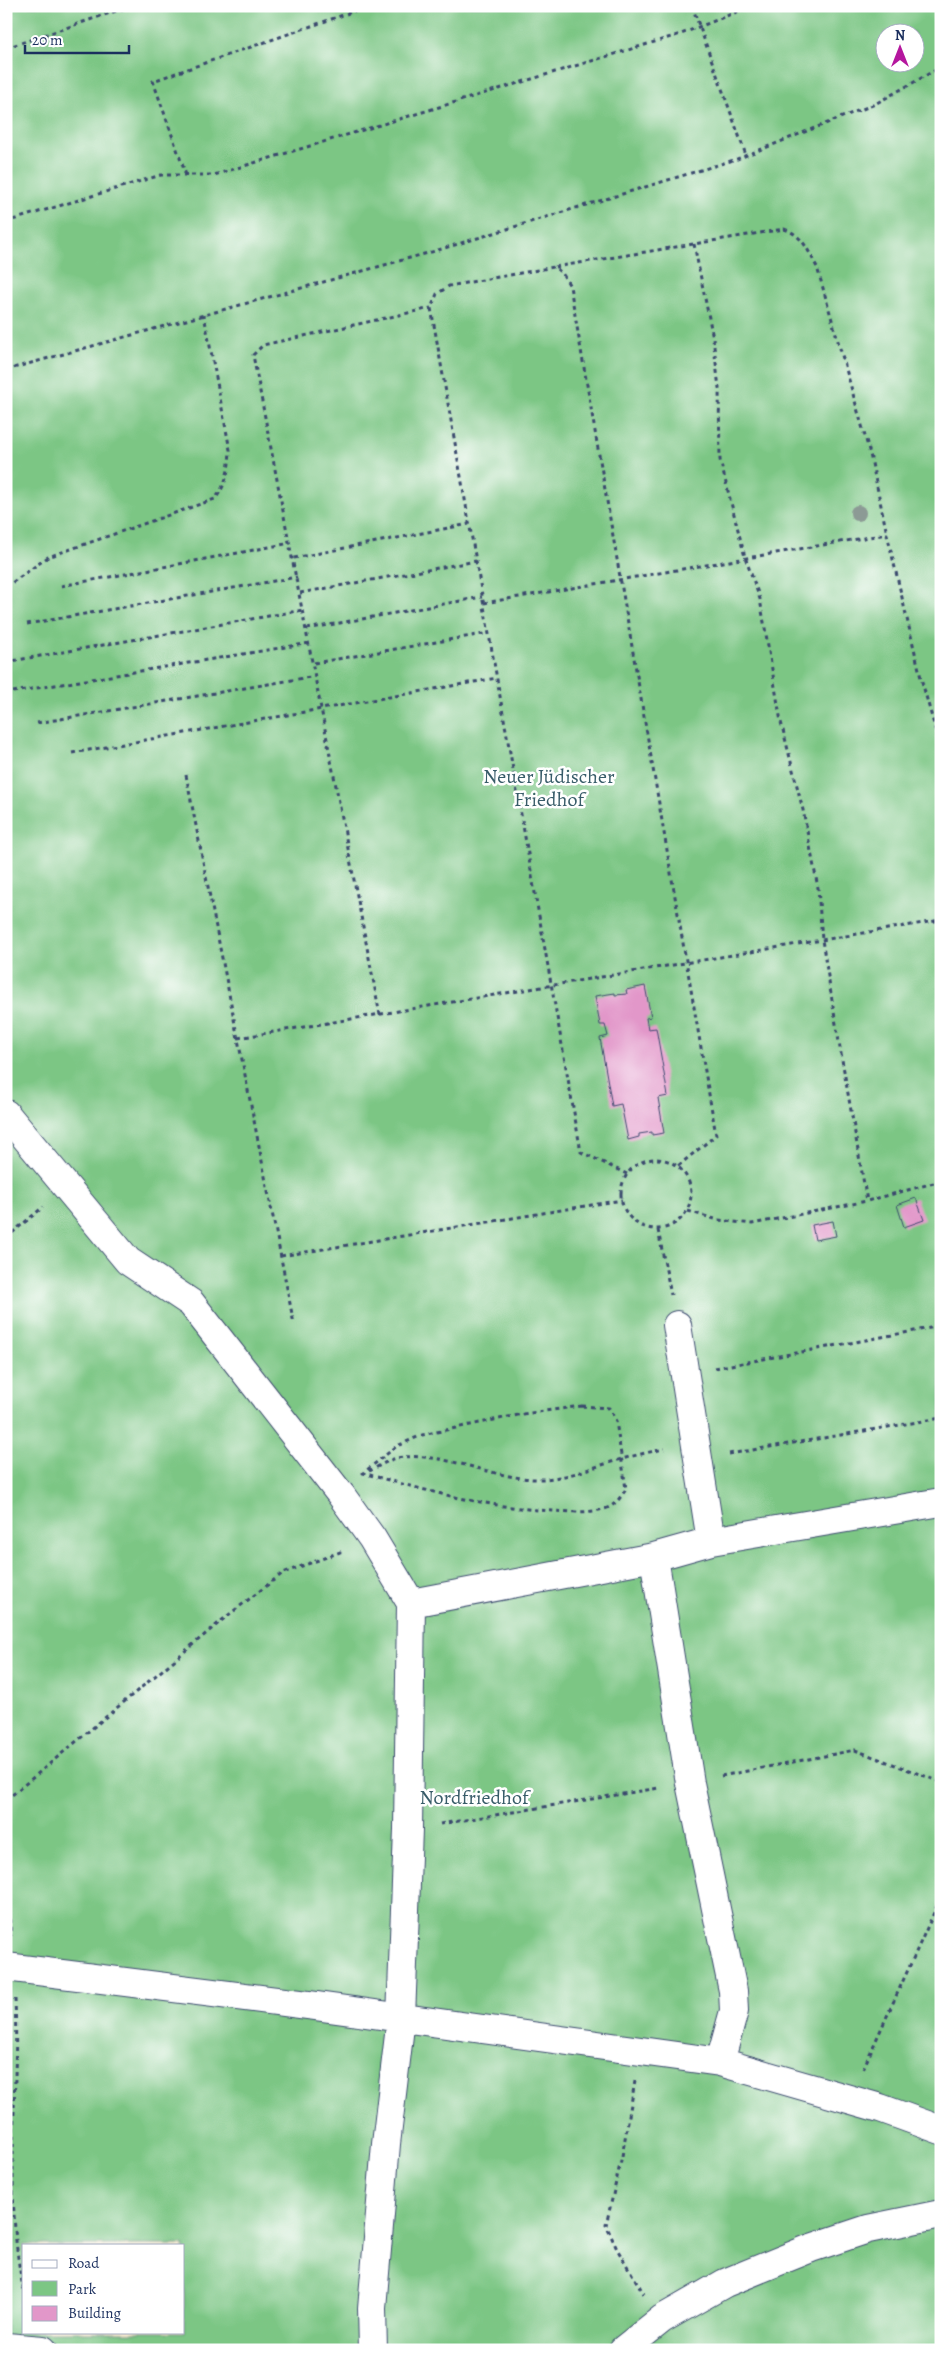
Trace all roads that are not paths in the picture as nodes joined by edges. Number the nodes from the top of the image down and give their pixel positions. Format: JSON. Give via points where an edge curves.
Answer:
{"nodes":[{"id":1,"x":6,"y":1114,"type":"edge"},
{"id":2,"x":677,"y":1325,"type":"road end"},
{"id":3,"x":941,"y":1502,"type":"edge"},
{"id":4,"x":711,"y":1542,"type":"junction"},
{"id":5,"x":654,"y":1557,"type":"junction"},
{"id":6,"x":411,"y":1603,"type":"junction"},
{"id":7,"x":10,"y":1968,"type":"edge"},
{"id":8,"x":401,"y":2018,"type":"junction"},
{"id":9,"x":720,"y":2062,"type":"junction"},
{"id":10,"x":941,"y":2130,"type":"edge"},
{"id":11,"x":941,"y":2214,"type":"edge"},
{"id":12,"x":6,"y":2346,"type":"edge"},
{"id":13,"x":43,"y":2350,"type":"edge"},
{"id":14,"x":373,"y":2350,"type":"edge"},
{"id":15,"x":623,"y":2350,"type":"edge"}],
"edges":[{"from":1,"to":6,"type":"lane","via":[[128,1261],[191,1303],[334,1486],[372,1538]]},
{"from":2,"to":4,"type":"lane"},
{"from":3,"to":4,"type":"lane"},
{"from":4,"to":5,"type":"lane"},
{"from":5,"to":6,"type":"lane"},
{"from":5,"to":9,"type":"lane","via":[[690,1783],[733,1990],[734,2011]]},
{"from":6,"to":8,"type":"lane"},
{"from":7,"to":8,"type":"lane"},
{"from":8,"to":9,"type":"lane"},
{"from":8,"to":14,"type":"lane","via":[[372,2308]]},
{"from":9,"to":10,"type":"lane","via":[[850,2099]]},
{"from":11,"to":15,"type":"lane","via":[[868,2229],[725,2283],[662,2319]]},
{"from":12,"to":13,"type":"lane"}]}
